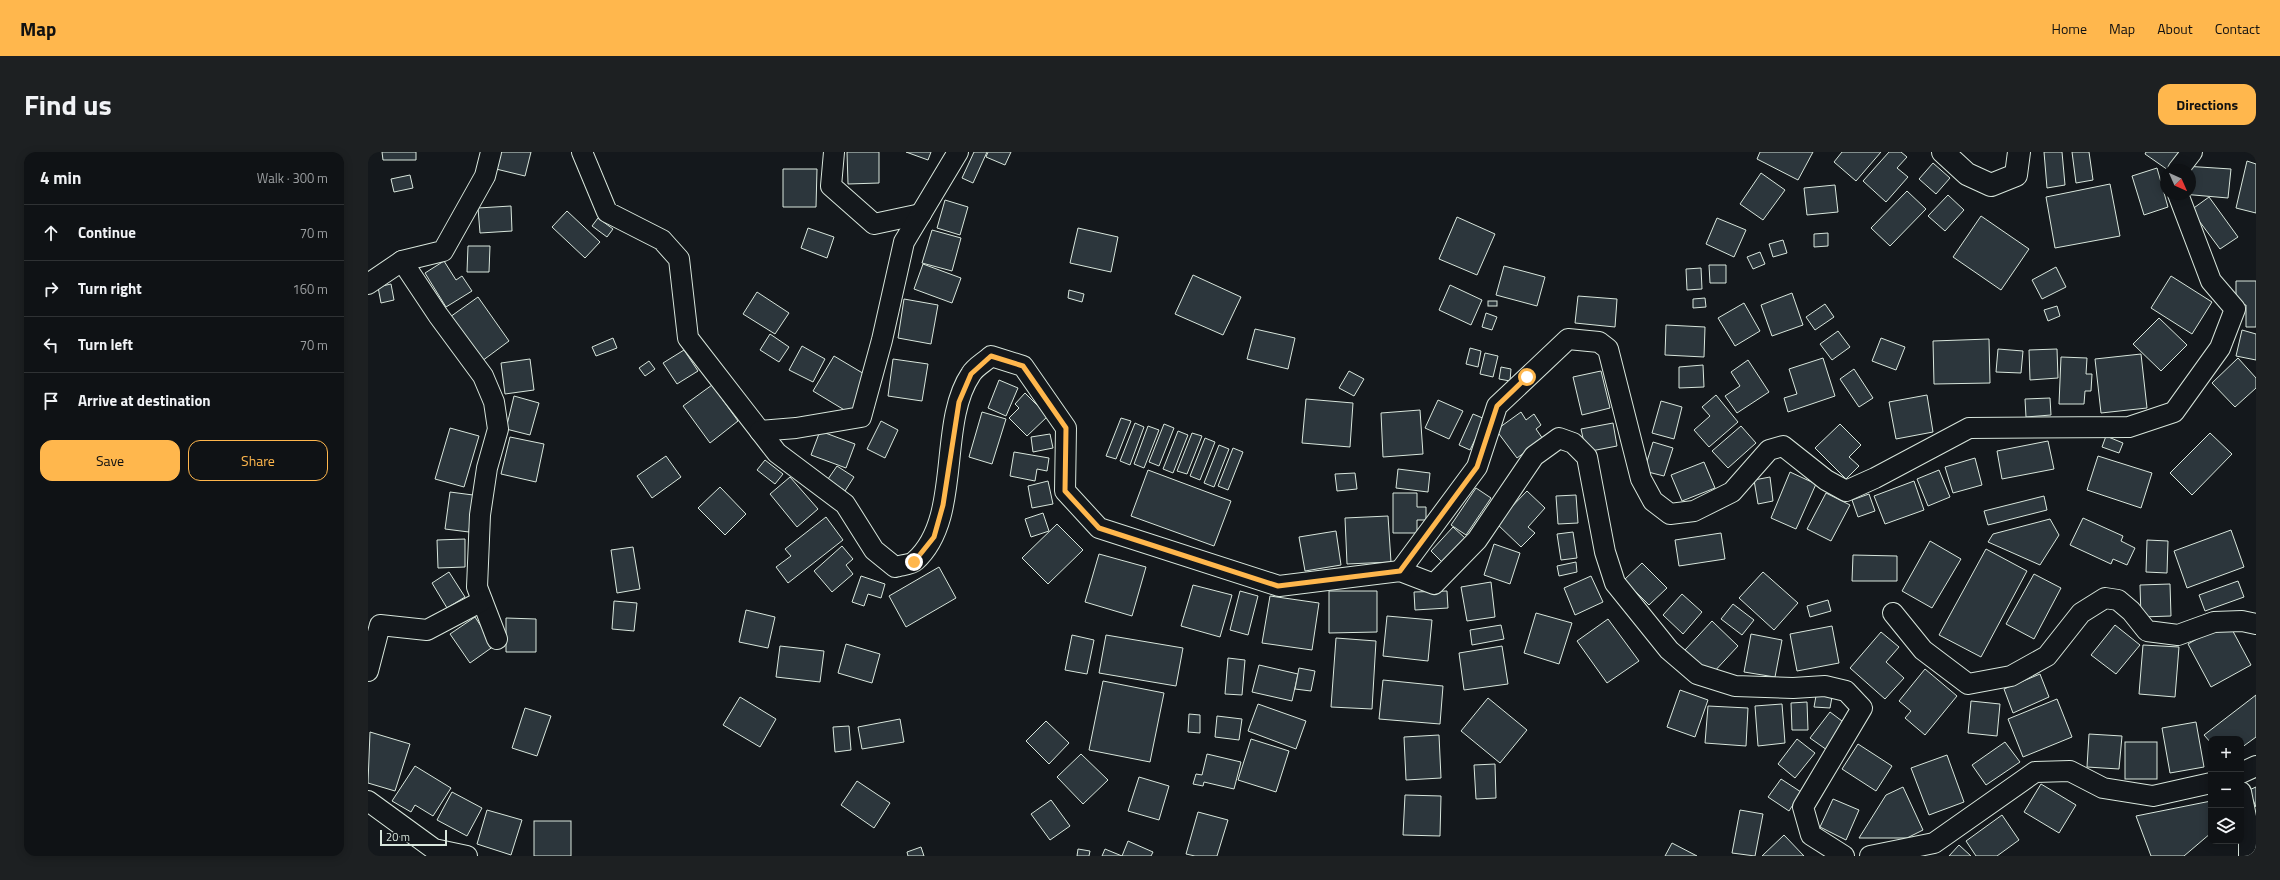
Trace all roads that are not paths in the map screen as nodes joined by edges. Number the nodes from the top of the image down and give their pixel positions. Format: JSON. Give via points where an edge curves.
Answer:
{"nodes":[{"id":1,"x":491,"y":152,"type":"edge"},
{"id":2,"x":582,"y":152,"type":"edge"},
{"id":3,"x":834,"y":152,"type":"edge"},
{"id":4,"x":958,"y":152,"type":"edge"},
{"id":5,"x":1943,"y":152,"type":"edge"},
{"id":6,"x":2019,"y":152,"type":"edge"},
{"id":7,"x":2192,"y":152,"type":"edge"},
{"id":8,"x":2183,"y":164,"type":"edge"},
{"id":9,"x":2180,"y":200,"type":"edge"},
{"id":10,"x":921,"y":214,"type":"junction"},
{"id":11,"x":402,"y":261,"type":"junction"},
{"id":12,"x":368,"y":284,"type":"edge"},
{"id":13,"x":760,"y":431,"type":"junction"},
{"id":14,"x":1400,"y":571,"type":"junction"},
{"id":15,"x":482,"y":601,"type":"junction"},
{"id":16,"x":1893,"y":613,"type":"dead end"},
{"id":17,"x":2256,"y":624,"type":"edge"},
{"id":18,"x":497,"y":639,"type":"dead end"},
{"id":19,"x":368,"y":671,"type":"edge"},
{"id":20,"x":2256,"y":766,"type":"edge"},
{"id":21,"x":2243,"y":772,"type":"edge"},
{"id":22,"x":2208,"y":784,"type":"edge"},
{"id":23,"x":368,"y":801,"type":"edge"},
{"id":24,"x":2244,"y":807,"type":"edge"},
{"id":25,"x":467,"y":856,"type":"edge"},
{"id":26,"x":1844,"y":856,"type":"edge"},
{"id":27,"x":1870,"y":856,"type":"edge"},
{"id":28,"x":2249,"y":856,"type":"edge"}],
"edges":[{"from":1,"to":11,"type":"street","via":[[485,176],[443,251]]},
{"from":2,"to":13,"type":"street","via":[[607,212],[662,240],[679,259],[688,338]]},
{"from":3,"to":10,"type":"street","via":[[831,186],[874,224]]},
{"from":4,"to":10,"type":"street"},
{"from":5,"to":6,"type":"main road","via":[[1967,174],[1991,185],[2016,175]]},
{"from":7,"to":8,"type":"street"},
{"from":9,"to":14,"type":"street","via":[[2211,281],[2235,309],[2220,348],[2174,412],[2129,427],[1969,428],[1846,491],[1826,480],[1783,446],[1769,450],[1732,492],[1694,511],[1670,514],[1653,501],[1641,479],[1608,349],[1599,342],[1568,339],[1497,406],[1477,467]]},
{"from":10,"to":13,"type":"street","via":[[904,242],[882,340],[861,417]]},
{"from":11,"to":12,"type":"street"},
{"from":11,"to":15,"type":"street","via":[[483,376],[494,402],[498,429],[487,468],[477,560],[477,587]]},
{"from":13,"to":14,"type":"street","via":[[777,453],[845,504],[874,550],[895,567],[914,562],[936,531],[943,505],[959,402],[971,374],[991,356],[1023,366],[1066,428],[1065,491],[1099,528],[1278,586]]},
{"from":14,"to":26,"type":"street","via":[[1434,584],[1477,540],[1534,456],[1559,438],[1573,443],[1587,457],[1605,552],[1615,583],[1669,650],[1698,674],[1735,686],[1825,686],[1846,691],[1862,708],[1803,807],[1811,835]]},
{"from":15,"to":18,"type":"street"},
{"from":15,"to":19,"type":"street","via":[[427,630],[380,625]]},
{"from":16,"to":17,"type":"street","via":[[1923,650],[1968,684],[2011,676],[2047,656],[2081,612],[2105,598],[2118,600],[2147,631],[2178,635],[2214,622],[2242,621]]},
{"from":20,"to":21,"type":"street"},
{"from":22,"to":27,"type":"street","via":[[2153,796],[2103,788],[2070,771],[2035,772],[1934,843]]},
{"from":23,"to":25,"type":"street","via":[[434,849]]},
{"from":24,"to":28,"type":"street","via":[[2249,832]]}]}
